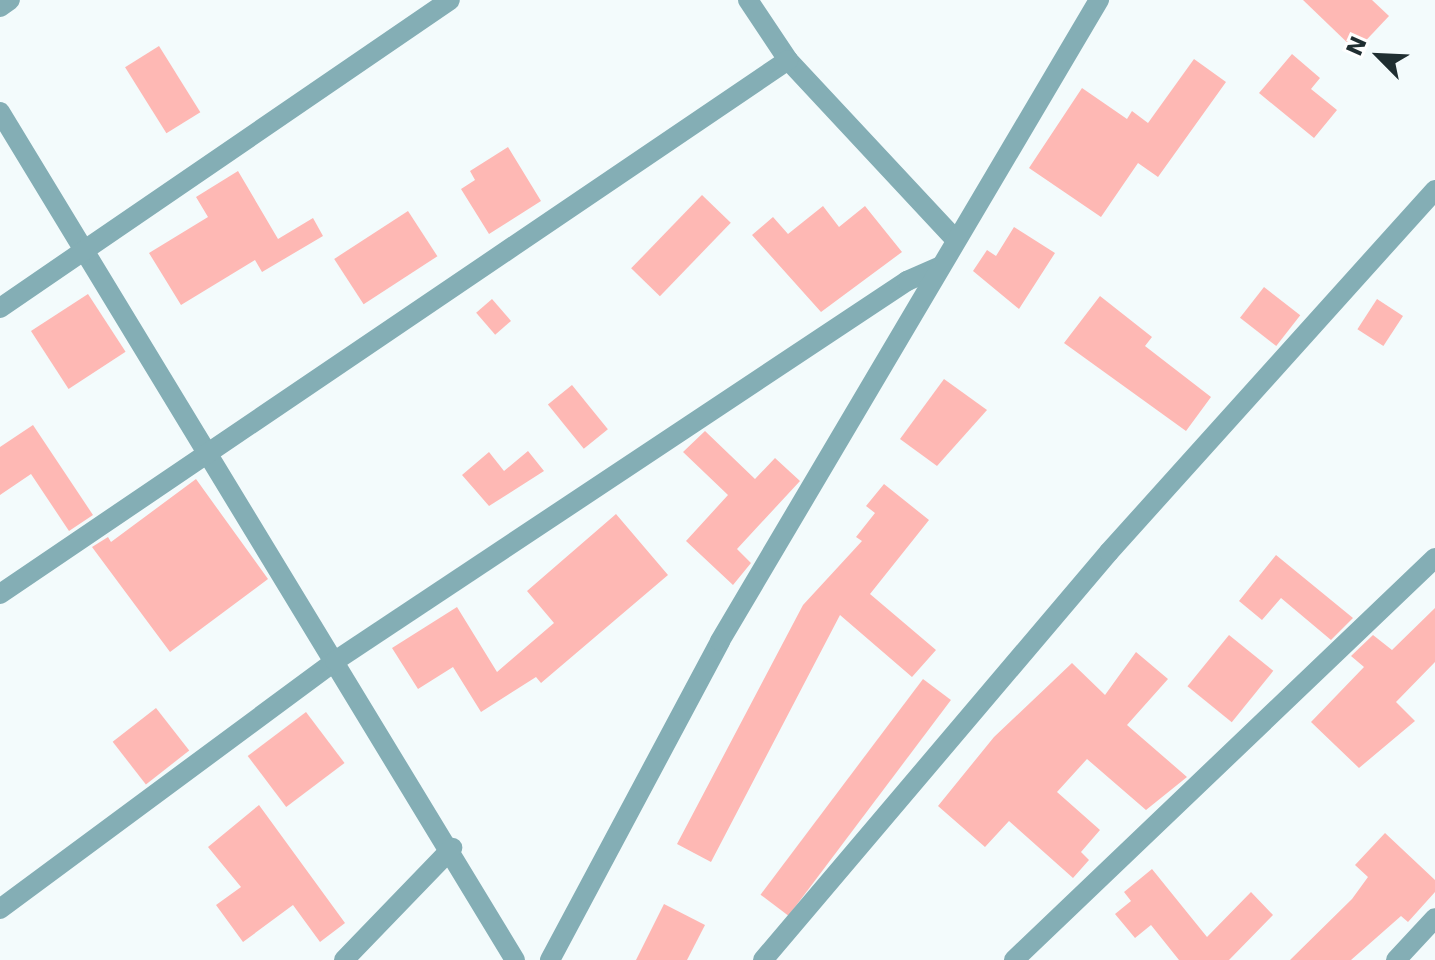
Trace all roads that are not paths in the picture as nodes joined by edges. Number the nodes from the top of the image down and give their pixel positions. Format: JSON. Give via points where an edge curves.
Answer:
{"nodes":[{"id":1,"x":10,"y":0,"type":"edge"},
{"id":2,"x":450,"y":0,"type":"edge"},
{"id":3,"x":748,"y":0,"type":"edge"},
{"id":4,"x":1099,"y":0,"type":"edge"},
{"id":5,"x":0,"y":7,"type":"edge"},
{"id":6,"x":788,"y":60,"type":"junction"},
{"id":7,"x":0,"y":112,"type":"edge"},
{"id":8,"x":1435,"y":190,"type":"edge"},
{"id":9,"x":955,"y":239,"type":"junction"},
{"id":10,"x":89,"y":251,"type":"junction"},
{"id":11,"x":939,"y":267,"type":"junction"},
{"id":12,"x":0,"y":308,"type":"edge"},
{"id":13,"x":204,"y":458,"type":"junction"},
{"id":14,"x":1435,"y":558,"type":"edge"},
{"id":15,"x":0,"y":594,"type":"edge"},
{"id":16,"x":335,"y":661,"type":"junction"},
{"id":17,"x":452,"y":848,"type":"junction"},
{"id":18,"x":0,"y":909,"type":"edge"},
{"id":19,"x":1435,"y":918,"type":"edge"},
{"id":20,"x":344,"y":960,"type":"edge"},
{"id":21,"x":515,"y":960,"type":"edge"},
{"id":22,"x":550,"y":960,"type":"edge"},
{"id":23,"x":763,"y":960,"type":"edge"},
{"id":24,"x":1014,"y":960,"type":"edge"},
{"id":25,"x":1396,"y":960,"type":"edge"}],
"edges":[{"from":1,"to":5,"type":"street"},
{"from":2,"to":10,"type":"street"},
{"from":3,"to":6,"type":"street"},
{"from":4,"to":9,"type":"street"},
{"from":6,"to":9,"type":"street"},
{"from":6,"to":13,"type":"street"},
{"from":7,"to":10,"type":"street"},
{"from":8,"to":23,"type":"street","via":[[1130,528]]},
{"from":9,"to":11,"type":"street"},
{"from":10,"to":12,"type":"street"},
{"from":10,"to":13,"type":"street"},
{"from":11,"to":16,"type":"street","via":[[907,281]]},
{"from":11,"to":22,"type":"street","via":[[720,641]]},
{"from":13,"to":15,"type":"street"},
{"from":13,"to":16,"type":"street"},
{"from":14,"to":24,"type":"street"},
{"from":16,"to":17,"type":"street"},
{"from":16,"to":18,"type":"street"},
{"from":17,"to":20,"type":"street"},
{"from":17,"to":21,"type":"street"},
{"from":19,"to":25,"type":"street"}]}
